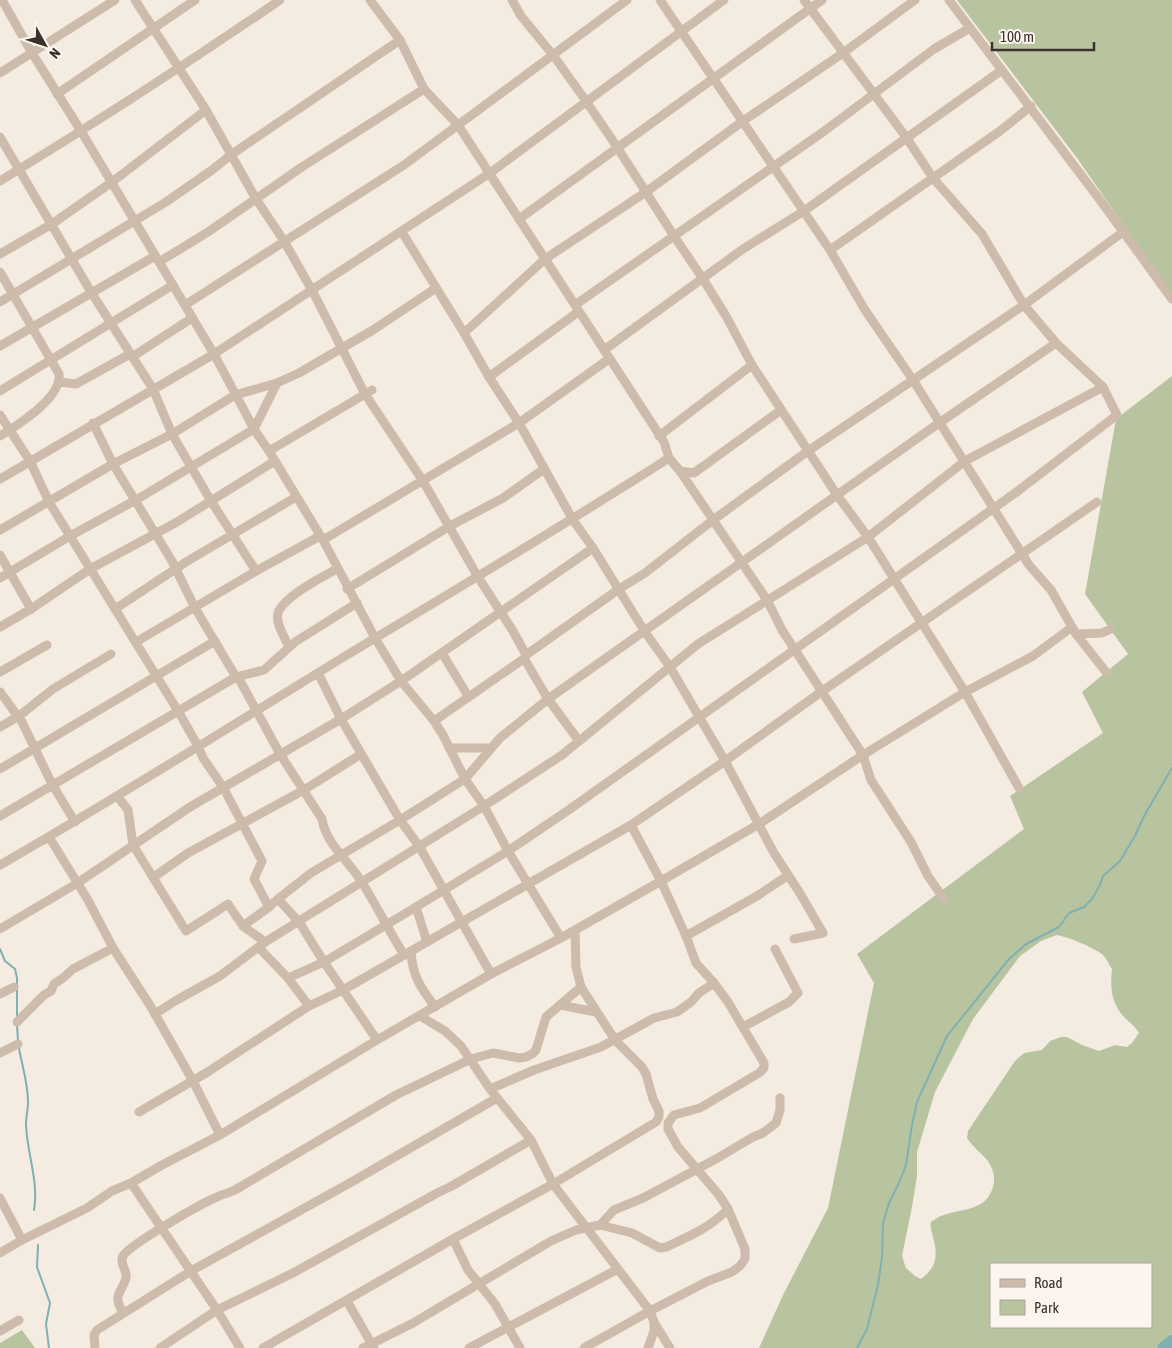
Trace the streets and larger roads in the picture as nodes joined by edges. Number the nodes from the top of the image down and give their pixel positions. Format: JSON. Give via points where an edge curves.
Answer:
{"nodes":[{"id":1,"x":3,"y":0,"type":"edge"},
{"id":2,"x":115,"y":0,"type":"edge"},
{"id":3,"x":135,"y":0,"type":"edge"},
{"id":4,"x":195,"y":0,"type":"edge"},
{"id":5,"x":280,"y":0,"type":"edge"},
{"id":6,"x":370,"y":0,"type":"edge"},
{"id":7,"x":512,"y":0,"type":"edge"},
{"id":8,"x":627,"y":0,"type":"edge"},
{"id":9,"x":660,"y":0,"type":"edge"},
{"id":10,"x":724,"y":0,"type":"edge"},
{"id":11,"x":804,"y":0,"type":"edge"},
{"id":12,"x":822,"y":0,"type":"edge"},
{"id":13,"x":915,"y":0,"type":"edge"},
{"id":14,"x":949,"y":0,"type":"edge"},
{"id":15,"x":269,"y":3,"type":"edge"},
{"id":16,"x":811,"y":9,"type":"junction"},
{"id":17,"x":153,"y":28,"type":"junction"},
{"id":18,"x":970,"y":28,"type":"junction"},
{"id":19,"x":681,"y":31,"type":"junction"},
{"id":20,"x":400,"y":40,"type":"junction"},
{"id":21,"x":32,"y":53,"type":"junction"},
{"id":22,"x":843,"y":53,"type":"junction"},
{"id":23,"x":553,"y":55,"type":"junction"},
{"id":24,"x":179,"y":67,"type":"junction"},
{"id":25,"x":1002,"y":70,"type":"junction"},
{"id":26,"x":0,"y":73,"type":"edge"},
{"id":27,"x":713,"y":78,"type":"junction"},
{"id":28,"x":424,"y":89,"type":"junction"},
{"id":29,"x":57,"y":94,"type":"junction"},
{"id":30,"x":874,"y":95,"type":"junction"},
{"id":31,"x":586,"y":102,"type":"junction"},
{"id":32,"x":1031,"y":106,"type":"junction"},
{"id":33,"x":206,"y":110,"type":"junction"},
{"id":34,"x":743,"y":121,"type":"junction"},
{"id":35,"x":458,"y":125,"type":"junction"},
{"id":36,"x":81,"y":131,"type":"junction"},
{"id":37,"x":0,"y":137,"type":"edge"},
{"id":38,"x":906,"y":137,"type":"junction"},
{"id":39,"x":617,"y":147,"type":"junction"},
{"id":40,"x":232,"y":154,"type":"junction"},
{"id":41,"x":773,"y":166,"type":"junction"},
{"id":42,"x":19,"y":169,"type":"junction"},
{"id":43,"x":490,"y":173,"type":"junction"},
{"id":44,"x":933,"y":178,"type":"junction"},
{"id":45,"x":0,"y":181,"type":"edge"},
{"id":46,"x":112,"y":182,"type":"junction"},
{"id":47,"x":646,"y":192,"type":"junction"},
{"id":48,"x":256,"y":199,"type":"junction"},
{"id":49,"x":804,"y":211,"type":"junction"},
{"id":50,"x":519,"y":219,"type":"junction"},
{"id":51,"x":135,"y":221,"type":"junction"},
{"id":52,"x":52,"y":224,"type":"junction"},
{"id":53,"x":402,"y":232,"type":"junction"},
{"id":54,"x":1123,"y":232,"type":"junction"},
{"id":55,"x":674,"y":236,"type":"junction"},
{"id":56,"x":284,"y":241,"type":"junction"},
{"id":57,"x":830,"y":250,"type":"junction"},
{"id":58,"x":0,"y":254,"type":"edge"},
{"id":59,"x":71,"y":258,"type":"junction"},
{"id":60,"x":157,"y":259,"type":"junction"},
{"id":61,"x":545,"y":259,"type":"junction"},
{"id":62,"x":0,"y":272,"type":"edge"},
{"id":63,"x":703,"y":279,"type":"junction"},
{"id":64,"x":173,"y":286,"type":"junction"},
{"id":65,"x":436,"y":288,"type":"junction"},
{"id":66,"x":91,"y":292,"type":"junction"},
{"id":67,"x":14,"y":294,"type":"junction"},
{"id":68,"x":1172,"y":299,"type":"edge"},
{"id":69,"x":0,"y":302,"type":"edge"},
{"id":70,"x":185,"y":305,"type":"junction"},
{"id":71,"x":1024,"y":305,"type":"junction"},
{"id":72,"x":576,"y":308,"type":"junction"},
{"id":73,"x":192,"y":318,"type":"junction"},
{"id":74,"x":111,"y":322,"type":"junction"},
{"id":75,"x":32,"y":327,"type":"junction"},
{"id":76,"x":464,"y":333,"type":"junction"},
{"id":77,"x":1056,"y":343,"type":"junction"},
{"id":78,"x":0,"y":346,"type":"edge"},
{"id":79,"x":341,"y":348,"type":"junction"},
{"id":80,"x":604,"y":350,"type":"junction"},
{"id":81,"x":214,"y":354,"type":"junction"},
{"id":82,"x":131,"y":356,"type":"junction"},
{"id":83,"x":609,"y":359,"type":"junction"},
{"id":84,"x":50,"y":360,"type":"junction"},
{"id":85,"x":752,"y":365,"type":"junction"},
{"id":86,"x":489,"y":377,"type":"junction"},
{"id":87,"x":913,"y":380,"type":"junction"},
{"id":88,"x":59,"y":382,"type":"junction"},
{"id":89,"x":277,"y":384,"type":"junction"},
{"id":90,"x":1103,"y":388,"type":"junction"},
{"id":91,"x":153,"y":389,"type":"junction"},
{"id":92,"x":0,"y":391,"type":"edge"},
{"id":93,"x":369,"y":392,"type":"junction"},
{"id":94,"x":235,"y":395,"type":"junction"},
{"id":95,"x":781,"y":410,"type":"junction"},
{"id":96,"x":0,"y":415,"type":"edge"},
{"id":97,"x":93,"y":423,"type":"junction"},
{"id":98,"x":519,"y":423,"type":"junction"},
{"id":99,"x":939,"y":423,"type":"junction"},
{"id":100,"x":254,"y":429,"type":"junction"},
{"id":101,"x":9,"y":430,"type":"junction"},
{"id":102,"x":172,"y":434,"type":"junction"},
{"id":103,"x":0,"y":436,"type":"edge"},
{"id":104,"x":659,"y":436,"type":"junction"},
{"id":105,"x":268,"y":451,"type":"junction"},
{"id":106,"x":808,"y":451,"type":"junction"},
{"id":107,"x":669,"y":458,"type":"junction"},
{"id":108,"x":30,"y":461,"type":"junction"},
{"id":109,"x":275,"y":461,"type":"junction"},
{"id":110,"x":965,"y":462,"type":"junction"},
{"id":111,"x":113,"y":464,"type":"junction"},
{"id":112,"x":191,"y":468,"type":"junction"},
{"id":113,"x":544,"y":469,"type":"junction"},
{"id":114,"x":680,"y":471,"type":"junction"},
{"id":115,"x":0,"y":479,"type":"edge"},
{"id":116,"x":423,"y":481,"type":"junction"},
{"id":117,"x":837,"y":495,"type":"junction"},
{"id":118,"x":296,"y":496,"type":"junction"},
{"id":119,"x":136,"y":500,"type":"junction"},
{"id":120,"x":211,"y":501,"type":"junction"},
{"id":121,"x":50,"y":502,"type":"junction"},
{"id":122,"x":1097,"y":502,"type":"dead end"},
{"id":123,"x":993,"y":509,"type":"junction"},
{"id":124,"x":573,"y":520,"type":"junction"},
{"id":125,"x":713,"y":520,"type":"junction"},
{"id":126,"x":450,"y":526,"type":"junction"},
{"id":127,"x":0,"y":530,"type":"edge"},
{"id":128,"x":156,"y":533,"type":"junction"},
{"id":129,"x":233,"y":535,"type":"junction"},
{"id":130,"x":70,"y":536,"type":"junction"},
{"id":131,"x":868,"y":537,"type":"junction"},
{"id":132,"x":322,"y":538,"type":"junction"},
{"id":133,"x":593,"y":548,"type":"junction"},
{"id":134,"x":0,"y":554,"type":"edge"},
{"id":135,"x":1022,"y":554,"type":"junction"},
{"id":136,"x":742,"y":563,"type":"junction"},
{"id":137,"x":337,"y":568,"type":"junction"},
{"id":138,"x":90,"y":569,"type":"junction"},
{"id":139,"x":176,"y":569,"type":"junction"},
{"id":140,"x":256,"y":571,"type":"junction"},
{"id":141,"x":10,"y":572,"type":"junction"},
{"id":142,"x":478,"y":577,"type":"junction"},
{"id":143,"x":0,"y":578,"type":"edge"},
{"id":144,"x":893,"y":578,"type":"junction"},
{"id":145,"x":348,"y":589,"type":"junction"},
{"id":146,"x":619,"y":589,"type":"junction"},
{"id":147,"x":767,"y":600,"type":"junction"},
{"id":148,"x":356,"y":603,"type":"junction"},
{"id":149,"x":195,"y":608,"type":"junction"},
{"id":150,"x":31,"y":609,"type":"junction"},
{"id":151,"x":115,"y":610,"type":"junction"},
{"id":152,"x":501,"y":611,"type":"junction"},
{"id":153,"x":922,"y":624,"type":"junction"},
{"id":154,"x":0,"y":627,"type":"edge"},
{"id":155,"x":1111,"y":629,"type":"dead end"},
{"id":156,"x":1074,"y":630,"type":"junction"},
{"id":157,"x":645,"y":632,"type":"junction"},
{"id":158,"x":375,"y":638,"type":"junction"},
{"id":159,"x":215,"y":641,"type":"junction"},
{"id":160,"x":136,"y":642,"type":"junction"},
{"id":161,"x":47,"y":645,"type":"dead end"},
{"id":162,"x":288,"y":647,"type":"junction"},
{"id":163,"x":795,"y":649,"type":"junction"},
{"id":164,"x":442,"y":653,"type":"junction"},
{"id":165,"x":111,"y":654,"type":"dead end"},
{"id":166,"x":526,"y":656,"type":"junction"},
{"id":167,"x":670,"y":667,"type":"junction"},
{"id":168,"x":0,"y":672,"type":"edge"},
{"id":169,"x":1106,"y":672,"type":"dead end"},
{"id":170,"x":318,"y":673,"type":"junction"},
{"id":171,"x":156,"y":677,"type":"junction"},
{"id":172,"x":237,"y":677,"type":"junction"},
{"id":173,"x":401,"y":682,"type":"junction"},
{"id":174,"x":0,"y":692,"type":"edge"},
{"id":175,"x":822,"y":692,"type":"junction"},
{"id":176,"x":965,"y":692,"type":"junction"},
{"id":177,"x":468,"y":696,"type":"junction"},
{"id":178,"x":548,"y":699,"type":"junction"},
{"id":179,"x":178,"y":711,"type":"junction"},
{"id":180,"x":256,"y":711,"type":"junction"},
{"id":181,"x":19,"y":716,"type":"junction"},
{"id":182,"x":698,"y":717,"type":"junction"},
{"id":183,"x":341,"y":719,"type":"junction"},
{"id":184,"x":434,"y":721,"type":"junction"},
{"id":185,"x":0,"y":727,"type":"edge"},
{"id":186,"x":579,"y":741,"type":"junction"},
{"id":187,"x":198,"y":746,"type":"junction"},
{"id":188,"x":449,"y":748,"type":"junction"},
{"id":189,"x":490,"y":748,"type":"junction"},
{"id":190,"x":34,"y":749,"type":"junction"},
{"id":191,"x":280,"y":754,"type":"junction"},
{"id":192,"x":361,"y":754,"type":"junction"},
{"id":193,"x":863,"y":756,"type":"junction"},
{"id":194,"x":725,"y":761,"type":"junction"},
{"id":195,"x":0,"y":769,"type":"edge"},
{"id":196,"x":465,"y":778,"type":"junction"},
{"id":197,"x":52,"y":784,"type":"junction"},
{"id":198,"x":223,"y":787,"type":"junction"},
{"id":199,"x":1019,"y":788,"type":"dead end"},
{"id":200,"x":304,"y":790,"type":"junction"},
{"id":201,"x":118,"y":797,"type":"junction"},
{"id":202,"x":484,"y":806,"type":"junction"},
{"id":203,"x":0,"y":816,"type":"edge"},
{"id":204,"x":400,"y":820,"type":"junction"},
{"id":205,"x":75,"y":822,"type":"junction"},
{"id":206,"x":243,"y":823,"type":"junction"},
{"id":207,"x":759,"y":824,"type":"junction"},
{"id":208,"x":631,"y":825,"type":"junction"},
{"id":209,"x":49,"y":837,"type":"junction"},
{"id":210,"x":133,"y":845,"type":"junction"},
{"id":211,"x":419,"y":846,"type":"junction"},
{"id":212,"x":508,"y":851,"type":"junction"},
{"id":213,"x":341,"y":855,"type":"junction"},
{"id":214,"x":0,"y":865,"type":"edge"},
{"id":215,"x":0,"y":869,"type":"edge"},
{"id":216,"x":788,"y":876,"type":"junction"},
{"id":217,"x":154,"y":877,"type":"junction"},
{"id":218,"x":661,"y":881,"type":"junction"},
{"id":219,"x":362,"y":882,"type":"junction"},
{"id":220,"x":76,"y":884,"type":"junction"},
{"id":221,"x":529,"y":884,"type":"junction"},
{"id":222,"x":443,"y":890,"type":"junction"},
{"id":223,"x":278,"y":899,"type":"junction"},
{"id":224,"x":944,"y":899,"type":"dead end"},
{"id":225,"x":416,"y":906,"type":"junction"},
{"id":226,"x":269,"y":907,"type":"junction"},
{"id":227,"x":299,"y":922,"type":"junction"},
{"id":228,"x":462,"y":922,"type":"junction"},
{"id":229,"x":386,"y":925,"type":"junction"},
{"id":230,"x":243,"y":926,"type":"junction"},
{"id":231,"x":0,"y":929,"type":"edge"},
{"id":232,"x":575,"y":930,"type":"junction"},
{"id":233,"x":686,"y":936,"type":"junction"},
{"id":234,"x":561,"y":938,"type":"junction"},
{"id":235,"x":794,"y":939,"type":"dead end"},
{"id":236,"x":265,"y":942,"type":"junction"},
{"id":237,"x":427,"y":942,"type":"junction"},
{"id":238,"x":113,"y":948,"type":"junction"},
{"id":239,"x":775,"y":949,"type":"dead end"},
{"id":240,"x":408,"y":953,"type":"junction"},
{"id":241,"x":324,"y":962,"type":"junction"},
{"id":242,"x":491,"y":974,"type":"junction"},
{"id":243,"x":288,"y":978,"type":"junction"},
{"id":244,"x":714,"y":984,"type":"junction"},
{"id":245,"x":14,"y":986,"type":"dead end"},
{"id":246,"x":581,"y":987,"type":"junction"},
{"id":247,"x":343,"y":990,"type":"junction"},
{"id":248,"x":0,"y":994,"type":"edge"},
{"id":249,"x":560,"y":1005,"type":"junction"},
{"id":250,"x":309,"y":1006,"type":"junction"},
{"id":251,"x":435,"y":1007,"type":"junction"},
{"id":252,"x":596,"y":1012,"type":"junction"},
{"id":253,"x":155,"y":1014,"type":"junction"},
{"id":254,"x":420,"y":1016,"type":"junction"},
{"id":255,"x":17,"y":1022,"type":"dead end"},
{"id":256,"x":743,"y":1027,"type":"junction"},
{"id":257,"x":377,"y":1040,"type":"junction"},
{"id":258,"x":615,"y":1040,"type":"junction"},
{"id":259,"x":18,"y":1044,"type":"dead end"},
{"id":260,"x":0,"y":1053,"type":"edge"},
{"id":261,"x":471,"y":1059,"type":"junction"},
{"id":262,"x":193,"y":1081,"type":"junction"},
{"id":263,"x":490,"y":1088,"type":"junction"},
{"id":264,"x":497,"y":1098,"type":"junction"},
{"id":265,"x":780,"y":1098,"type":"dead end"},
{"id":266,"x":659,"y":1111,"type":"junction"},
{"id":267,"x":139,"y":1112,"type":"dead end"},
{"id":268,"x":669,"y":1122,"type":"junction"},
{"id":269,"x":648,"y":1128,"type":"junction"},
{"id":270,"x":220,"y":1135,"type":"junction"},
{"id":271,"x":530,"y":1140,"type":"junction"},
{"id":272,"x":697,"y":1170,"type":"junction"},
{"id":273,"x":131,"y":1183,"type":"junction"},
{"id":274,"x":553,"y":1184,"type":"junction"},
{"id":275,"x":1,"y":1202,"type":"edge"},
{"id":276,"x":728,"y":1209,"type":"junction"},
{"id":277,"x":600,"y":1225,"type":"junction"},
{"id":278,"x":587,"y":1228,"type":"junction"},
{"id":279,"x":160,"y":1229,"type":"junction"},
{"id":280,"x":453,"y":1239,"type":"junction"},
{"id":281,"x":22,"y":1240,"type":"junction"},
{"id":282,"x":0,"y":1253,"type":"edge"},
{"id":283,"x":618,"y":1269,"type":"junction"},
{"id":284,"x":191,"y":1271,"type":"junction"},
{"id":285,"x":479,"y":1285,"type":"junction"},
{"id":286,"x":347,"y":1301,"type":"junction"},
{"id":287,"x":217,"y":1310,"type":"junction"},
{"id":288,"x":650,"y":1311,"type":"junction"},
{"id":289,"x":123,"y":1313,"type":"junction"},
{"id":290,"x":19,"y":1320,"type":"dead end"},
{"id":291,"x":654,"y":1322,"type":"junction"},
{"id":292,"x":508,"y":1326,"type":"junction"},
{"id":293,"x":0,"y":1331,"type":"edge"},
{"id":294,"x":370,"y":1346,"type":"edge"},
{"id":295,"x":95,"y":1348,"type":"edge"},
{"id":296,"x":160,"y":1348,"type":"edge"},
{"id":297,"x":240,"y":1348,"type":"edge"},
{"id":298,"x":264,"y":1348,"type":"edge"},
{"id":299,"x":469,"y":1348,"type":"edge"},
{"id":300,"x":520,"y":1348,"type":"edge"},
{"id":301,"x":584,"y":1348,"type":"edge"},
{"id":302,"x":648,"y":1348,"type":"edge"},
{"id":303,"x":670,"y":1348,"type":"edge"}],
"edges":[{"from":1,"to":21,"type":"street"},
{"from":2,"to":21,"type":"street"},
{"from":3,"to":17,"type":"street"},
{"from":4,"to":17,"type":"street"},
{"from":5,"to":15,"type":"street"},
{"from":6,"to":20,"type":"street"},
{"from":7,"to":23,"type":"street"},
{"from":8,"to":23,"type":"street"},
{"from":9,"to":19,"type":"street"},
{"from":10,"to":19,"type":"street"},
{"from":11,"to":16,"type":"street"},
{"from":12,"to":16,"type":"street"},
{"from":13,"to":22,"type":"street"},
{"from":14,"to":18,"type":"street"},
{"from":15,"to":24,"type":"street"},
{"from":16,"to":22,"type":"street"},
{"from":16,"to":27,"type":"street"},
{"from":17,"to":24,"type":"street"},
{"from":17,"to":29,"type":"street"},
{"from":18,"to":25,"type":"street"},
{"from":18,"to":30,"type":"street","via":[[934,49]]},
{"from":19,"to":27,"type":"street"},
{"from":19,"to":31,"type":"street"},
{"from":20,"to":28,"type":"street"},
{"from":20,"to":40,"type":"street"},
{"from":21,"to":26,"type":"street"},
{"from":21,"to":29,"type":"street"},
{"from":22,"to":30,"type":"street"},
{"from":22,"to":34,"type":"street"},
{"from":23,"to":31,"type":"street"},
{"from":23,"to":35,"type":"street"},
{"from":24,"to":33,"type":"street"},
{"from":24,"to":36,"type":"street"},
{"from":25,"to":32,"type":"street"},
{"from":25,"to":38,"type":"street"},
{"from":27,"to":34,"type":"street"},
{"from":27,"to":39,"type":"street"},
{"from":28,"to":35,"type":"street"},
{"from":28,"to":48,"type":"street"},
{"from":29,"to":36,"type":"street"},
{"from":30,"to":38,"type":"street"},
{"from":30,"to":41,"type":"street"},
{"from":31,"to":39,"type":"street"},
{"from":31,"to":43,"type":"street"},
{"from":32,"to":44,"type":"street"},
{"from":32,"to":54,"type":"street"},
{"from":33,"to":40,"type":"street"},
{"from":33,"to":46,"type":"street"},
{"from":34,"to":41,"type":"street"},
{"from":34,"to":47,"type":"street"},
{"from":35,"to":43,"type":"street"},
{"from":35,"to":56,"type":"street","via":[[404,165]]},
{"from":36,"to":42,"type":"street"},
{"from":36,"to":46,"type":"street"},
{"from":37,"to":42,"type":"street"},
{"from":38,"to":44,"type":"street"},
{"from":38,"to":49,"type":"street"},
{"from":39,"to":47,"type":"street"},
{"from":39,"to":50,"type":"street"},
{"from":40,"to":48,"type":"street"},
{"from":40,"to":51,"type":"street"},
{"from":41,"to":49,"type":"street"},
{"from":41,"to":55,"type":"street"},
{"from":42,"to":45,"type":"street"},
{"from":42,"to":52,"type":"street"},
{"from":43,"to":50,"type":"street"},
{"from":43,"to":53,"type":"street"},
{"from":44,"to":57,"type":"street"},
{"from":44,"to":71,"type":"street","via":[[982,234]]},
{"from":46,"to":51,"type":"street"},
{"from":46,"to":52,"type":"street"},
{"from":47,"to":55,"type":"street"},
{"from":47,"to":61,"type":"street"},
{"from":48,"to":56,"type":"street"},
{"from":48,"to":60,"type":"street","via":[[208,232]]},
{"from":49,"to":57,"type":"street"},
{"from":49,"to":63,"type":"street"},
{"from":50,"to":61,"type":"street"},
{"from":51,"to":59,"type":"street"},
{"from":51,"to":60,"type":"street"},
{"from":52,"to":58,"type":"street"},
{"from":52,"to":59,"type":"street"},
{"from":53,"to":65,"type":"street"},
{"from":53,"to":81,"type":"street"},
{"from":54,"to":68,"type":"street"},
{"from":54,"to":71,"type":"street"},
{"from":55,"to":63,"type":"street"},
{"from":55,"to":72,"type":"street"},
{"from":56,"to":70,"type":"street"},
{"from":56,"to":79,"type":"street"},
{"from":57,"to":87,"type":"street","via":[[865,310]]},
{"from":59,"to":66,"type":"street"},
{"from":59,"to":67,"type":"street"},
{"from":60,"to":64,"type":"street"},
{"from":60,"to":66,"type":"street"},
{"from":61,"to":72,"type":"street"},
{"from":61,"to":76,"type":"street"},
{"from":62,"to":67,"type":"street"},
{"from":63,"to":80,"type":"street"},
{"from":63,"to":85,"type":"street"},
{"from":64,"to":70,"type":"street"},
{"from":64,"to":74,"type":"street"},
{"from":65,"to":76,"type":"street"},
{"from":65,"to":79,"type":"street"},
{"from":66,"to":74,"type":"street"},
{"from":66,"to":75,"type":"street"},
{"from":67,"to":69,"type":"street"},
{"from":67,"to":75,"type":"street"},
{"from":70,"to":73,"type":"street"},
{"from":71,"to":77,"type":"street"},
{"from":71,"to":87,"type":"street"},
{"from":72,"to":80,"type":"street"},
{"from":72,"to":86,"type":"street"},
{"from":73,"to":81,"type":"street"},
{"from":73,"to":82,"type":"street"},
{"from":74,"to":82,"type":"street"},
{"from":74,"to":84,"type":"street"},
{"from":75,"to":78,"type":"street"},
{"from":75,"to":84,"type":"street"},
{"from":76,"to":86,"type":"street"},
{"from":77,"to":90,"type":"street"},
{"from":77,"to":99,"type":"street"},
{"from":79,"to":89,"type":"street"},
{"from":79,"to":93,"type":"street"},
{"from":80,"to":83,"type":"street"},
{"from":81,"to":91,"type":"street"},
{"from":81,"to":94,"type":"street"},
{"from":82,"to":88,"type":"street","via":[[81,382]]},
{"from":82,"to":91,"type":"street"},
{"from":83,"to":98,"type":"street"},
{"from":83,"to":104,"type":"street"},
{"from":84,"to":88,"type":"street","via":[[59,374]]},
{"from":84,"to":92,"type":"street"},
{"from":85,"to":95,"type":"street"},
{"from":85,"to":104,"type":"street"},
{"from":86,"to":98,"type":"street"},
{"from":87,"to":99,"type":"street"},
{"from":87,"to":106,"type":"street"},
{"from":88,"to":101,"type":"street","via":[[46,402]]},
{"from":89,"to":94,"type":"street"},
{"from":89,"to":100,"type":"street"},
{"from":90,"to":110,"type":"street"},
{"from":90,"to":123,"type":"street","via":[[1117,415]]},
{"from":91,"to":97,"type":"street"},
{"from":91,"to":102,"type":"street"},
{"from":93,"to":105,"type":"street"},
{"from":93,"to":116,"type":"street"},
{"from":94,"to":100,"type":"street"},
{"from":94,"to":102,"type":"street"},
{"from":95,"to":106,"type":"street"},
{"from":95,"to":114,"type":"street","via":[[694,473]]},
{"from":96,"to":101,"type":"street"},
{"from":97,"to":108,"type":"street"},
{"from":97,"to":111,"type":"street"},
{"from":98,"to":113,"type":"street"},
{"from":98,"to":116,"type":"street"},
{"from":99,"to":110,"type":"street"},
{"from":99,"to":117,"type":"street"},
{"from":100,"to":105,"type":"street"},
{"from":100,"to":112,"type":"street"},
{"from":101,"to":103,"type":"street"},
{"from":101,"to":108,"type":"street"},
{"from":102,"to":111,"type":"street"},
{"from":102,"to":112,"type":"street"},
{"from":104,"to":107,"type":"street"},
{"from":105,"to":109,"type":"street"},
{"from":106,"to":117,"type":"street"},
{"from":106,"to":125,"type":"street"},
{"from":107,"to":114,"type":"street"},
{"from":107,"to":124,"type":"street"},
{"from":108,"to":115,"type":"street"},
{"from":108,"to":121,"type":"street"},
{"from":109,"to":118,"type":"street"},
{"from":109,"to":120,"type":"street"},
{"from":110,"to":123,"type":"street"},
{"from":110,"to":131,"type":"street"},
{"from":111,"to":119,"type":"street"},
{"from":111,"to":121,"type":"street"},
{"from":112,"to":119,"type":"street"},
{"from":112,"to":120,"type":"street"},
{"from":113,"to":124,"type":"street"},
{"from":113,"to":126,"type":"street","via":[[503,498]]},
{"from":114,"to":125,"type":"street"},
{"from":116,"to":126,"type":"street"},
{"from":116,"to":132,"type":"street"},
{"from":117,"to":131,"type":"street"},
{"from":117,"to":136,"type":"street"},
{"from":118,"to":129,"type":"street"},
{"from":118,"to":132,"type":"street"},
{"from":119,"to":128,"type":"street"},
{"from":119,"to":130,"type":"street"},
{"from":120,"to":128,"type":"street"},
{"from":120,"to":129,"type":"street"},
{"from":121,"to":127,"type":"street"},
{"from":121,"to":130,"type":"street"},
{"from":122,"to":135,"type":"street"},
{"from":123,"to":135,"type":"street"},
{"from":123,"to":144,"type":"street"},
{"from":124,"to":133,"type":"street"},
{"from":124,"to":142,"type":"street"},
{"from":125,"to":136,"type":"street"},
{"from":125,"to":146,"type":"street"},
{"from":126,"to":142,"type":"street"},
{"from":126,"to":145,"type":"street"},
{"from":128,"to":138,"type":"street"},
{"from":128,"to":139,"type":"street"},
{"from":129,"to":139,"type":"street"},
{"from":129,"to":140,"type":"street"},
{"from":130,"to":138,"type":"street"},
{"from":130,"to":141,"type":"street"},
{"from":131,"to":144,"type":"street"},
{"from":131,"to":147,"type":"street"},
{"from":132,"to":137,"type":"street"},
{"from":132,"to":140,"type":"street"},
{"from":133,"to":146,"type":"street"},
{"from":133,"to":152,"type":"street"},
{"from":134,"to":141,"type":"street"},
{"from":135,"to":153,"type":"street"},
{"from":135,"to":156,"type":"street","via":[[1051,590]]},
{"from":136,"to":147,"type":"street"},
{"from":136,"to":157,"type":"street"},
{"from":137,"to":145,"type":"street"},
{"from":137,"to":162,"type":"street","via":[[306,586],[278,613]]},
{"from":138,"to":150,"type":"street"},
{"from":138,"to":151,"type":"street"},
{"from":139,"to":149,"type":"street"},
{"from":139,"to":151,"type":"street"},
{"from":140,"to":149,"type":"street"},
{"from":141,"to":143,"type":"street"},
{"from":141,"to":150,"type":"street"},
{"from":142,"to":152,"type":"street"},
{"from":142,"to":158,"type":"street"},
{"from":144,"to":153,"type":"street"},
{"from":144,"to":163,"type":"street"},
{"from":145,"to":148,"type":"street"},
{"from":146,"to":157,"type":"street"},
{"from":146,"to":166,"type":"street"},
{"from":147,"to":163,"type":"street"},
{"from":147,"to":167,"type":"street","via":[[698,644]]},
{"from":148,"to":158,"type":"street"},
{"from":148,"to":162,"type":"street"},
{"from":149,"to":159,"type":"street"},
{"from":149,"to":160,"type":"street"},
{"from":150,"to":154,"type":"street"},
{"from":151,"to":160,"type":"street"},
{"from":152,"to":164,"type":"street"},
{"from":152,"to":166,"type":"street"},
{"from":153,"to":175,"type":"street"},
{"from":153,"to":176,"type":"street"},
{"from":155,"to":156,"type":"street","via":[[1102,633]]},
{"from":156,"to":169,"type":"street"},
{"from":156,"to":176,"type":"street"},
{"from":157,"to":167,"type":"street"},
{"from":157,"to":178,"type":"street"},
{"from":158,"to":170,"type":"street"},
{"from":158,"to":173,"type":"street"},
{"from":159,"to":171,"type":"street"},
{"from":159,"to":172,"type":"street"},
{"from":160,"to":171,"type":"street"},
{"from":161,"to":168,"type":"street"},
{"from":162,"to":172,"type":"street","via":[[264,670]]},
{"from":163,"to":175,"type":"street"},
{"from":163,"to":182,"type":"street"},
{"from":164,"to":173,"type":"street"},
{"from":164,"to":177,"type":"street"},
{"from":165,"to":181,"type":"street","via":[[53,689]]},
{"from":166,"to":177,"type":"street"},
{"from":166,"to":178,"type":"street"},
{"from":167,"to":182,"type":"street"},
{"from":167,"to":186,"type":"street"},
{"from":170,"to":180,"type":"street"},
{"from":170,"to":183,"type":"street"},
{"from":171,"to":179,"type":"street"},
{"from":171,"to":190,"type":"street"},
{"from":172,"to":179,"type":"street"},
{"from":172,"to":180,"type":"street"},
{"from":173,"to":183,"type":"street"},
{"from":173,"to":184,"type":"street"},
{"from":174,"to":181,"type":"street"},
{"from":175,"to":193,"type":"street"},
{"from":175,"to":194,"type":"street"},
{"from":176,"to":193,"type":"street"},
{"from":176,"to":199,"type":"street"},
{"from":177,"to":184,"type":"street"},
{"from":178,"to":186,"type":"street"},
{"from":178,"to":189,"type":"street"},
{"from":179,"to":187,"type":"street"},
{"from":179,"to":197,"type":"street"},
{"from":180,"to":187,"type":"street"},
{"from":180,"to":191,"type":"street"},
{"from":181,"to":185,"type":"street"},
{"from":181,"to":190,"type":"street"},
{"from":182,"to":194,"type":"street"},
{"from":182,"to":212,"type":"street"},
{"from":183,"to":191,"type":"street"},
{"from":183,"to":192,"type":"street"},
{"from":184,"to":188,"type":"street"},
{"from":186,"to":202,"type":"street"},
{"from":187,"to":198,"type":"street"},
{"from":187,"to":201,"type":"street"},
{"from":188,"to":189,"type":"street"},
{"from":188,"to":196,"type":"street"},
{"from":189,"to":196,"type":"street"},
{"from":190,"to":195,"type":"street"},
{"from":190,"to":197,"type":"street"},
{"from":191,"to":198,"type":"street"},
{"from":191,"to":200,"type":"street"},
{"from":192,"to":200,"type":"street"},
{"from":192,"to":204,"type":"street"},
{"from":193,"to":207,"type":"street"},
{"from":193,"to":224,"type":"street","via":[[871,780]]},
{"from":194,"to":207,"type":"street"},
{"from":194,"to":208,"type":"street"},
{"from":196,"to":202,"type":"street"},
{"from":196,"to":204,"type":"street"},
{"from":197,"to":203,"type":"street"},
{"from":197,"to":205,"type":"street"},
{"from":198,"to":206,"type":"street"},
{"from":198,"to":210,"type":"street"},
{"from":200,"to":206,"type":"street"},
{"from":200,"to":213,"type":"street"},
{"from":201,"to":205,"type":"street"},
{"from":201,"to":210,"type":"street","via":[[128,810]]},
{"from":202,"to":211,"type":"street"},
{"from":202,"to":212,"type":"street"},
{"from":204,"to":211,"type":"street"},
{"from":204,"to":213,"type":"street"},
{"from":205,"to":209,"type":"street"},
{"from":206,"to":217,"type":"street","via":[[188,853]]},
{"from":206,"to":226,"type":"street","via":[[262,861],[254,879]]},
{"from":207,"to":216,"type":"street"},
{"from":207,"to":218,"type":"street"},
{"from":208,"to":218,"type":"street"},
{"from":208,"to":221,"type":"street"},
{"from":209,"to":214,"type":"street"},
{"from":209,"to":215,"type":"street"},
{"from":209,"to":220,"type":"street"},
{"from":210,"to":217,"type":"street"},
{"from":210,"to":220,"type":"street"},
{"from":211,"to":219,"type":"street"},
{"from":211,"to":222,"type":"street"},
{"from":212,"to":221,"type":"street"},
{"from":212,"to":222,"type":"street"},
{"from":213,"to":219,"type":"street"},
{"from":213,"to":223,"type":"street"},
{"from":216,"to":233,"type":"street"},
{"from":216,"to":235,"type":"street","via":[[824,933]]},
{"from":217,"to":230,"type":"street","via":[[186,931],[228,904]]},
{"from":218,"to":232,"type":"street"},
{"from":218,"to":233,"type":"street"},
{"from":219,"to":227,"type":"street"},
{"from":219,"to":229,"type":"street"},
{"from":220,"to":231,"type":"street"},
{"from":220,"to":238,"type":"street"},
{"from":221,"to":228,"type":"street"},
{"from":221,"to":234,"type":"street"},
{"from":222,"to":225,"type":"street"},
{"from":222,"to":228,"type":"street"},
{"from":223,"to":226,"type":"street"},
{"from":223,"to":227,"type":"street"},
{"from":225,"to":229,"type":"street"},
{"from":225,"to":237,"type":"street"},
{"from":226,"to":230,"type":"street"},
{"from":227,"to":236,"type":"street"},
{"from":227,"to":241,"type":"street"},
{"from":228,"to":237,"type":"street"},
{"from":228,"to":242,"type":"street"},
{"from":229,"to":240,"type":"street"},
{"from":229,"to":241,"type":"street"},
{"from":230,"to":236,"type":"street"},
{"from":232,"to":234,"type":"street"},
{"from":232,"to":246,"type":"street","via":[[576,967]]},
{"from":233,"to":244,"type":"street","via":[[696,963]]},
{"from":234,"to":242,"type":"street"},
{"from":236,"to":243,"type":"street","via":[[262,951]]},
{"from":236,"to":253,"type":"street","via":[[220,976]]},
{"from":237,"to":240,"type":"street"},
{"from":238,"to":253,"type":"street"},
{"from":238,"to":255,"type":"street","via":[[73,969]]},
{"from":239,"to":256,"type":"street","via":[[798,993],[789,1002]]},
{"from":240,"to":247,"type":"street"},
{"from":240,"to":251,"type":"street","via":[[414,976]]},
{"from":241,"to":243,"type":"street"},
{"from":241,"to":247,"type":"street"},
{"from":242,"to":251,"type":"street"},
{"from":243,"to":250,"type":"street"},
{"from":244,"to":256,"type":"street"},
{"from":244,"to":258,"type":"street","via":[[678,1012],[654,1018]]},
{"from":245,"to":248,"type":"street"},
{"from":246,"to":249,"type":"street"},
{"from":246,"to":252,"type":"street"},
{"from":247,"to":250,"type":"street"},
{"from":247,"to":257,"type":"street"},
{"from":249,"to":252,"type":"street"},
{"from":249,"to":261,"type":"street","via":[[546,1017],[532,1054],[519,1058],[493,1053]]},
{"from":250,"to":262,"type":"street"},
{"from":251,"to":254,"type":"street"},
{"from":252,"to":258,"type":"street"},
{"from":253,"to":262,"type":"street"},
{"from":254,"to":257,"type":"street"},
{"from":254,"to":261,"type":"street","via":[[452,1037]]},
{"from":256,"to":268,"type":"street","via":[[763,1058],[764,1068],[700,1108],[674,1115]]},
{"from":257,"to":270,"type":"street"},
{"from":258,"to":263,"type":"street"},
{"from":258,"to":266,"type":"street","via":[[642,1067]]},
{"from":259,"to":260,"type":"street"},
{"from":261,"to":263,"type":"street"},
{"from":261,"to":279,"type":"street","via":[[396,1095],[235,1190]]},
{"from":262,"to":267,"type":"street"},
{"from":262,"to":270,"type":"street"},
{"from":263,"to":264,"type":"street"},
{"from":264,"to":271,"type":"street"},
{"from":264,"to":284,"type":"street"},
{"from":265,"to":272,"type":"street","via":[[776,1123]]},
{"from":266,"to":268,"type":"street"},
{"from":266,"to":269,"type":"street","via":[[656,1122]]},
{"from":268,"to":269,"type":"street"},
{"from":268,"to":272,"type":"street","via":[[678,1147]]},
{"from":269,"to":274,"type":"street"},
{"from":270,"to":273,"type":"street"},
{"from":271,"to":274,"type":"street"},
{"from":271,"to":287,"type":"street","via":[[293,1273]]},
{"from":272,"to":276,"type":"street"},
{"from":272,"to":277,"type":"street","via":[[614,1210]]},
{"from":273,"to":279,"type":"street"},
{"from":273,"to":281,"type":"street"},
{"from":274,"to":278,"type":"street"},
{"from":274,"to":280,"type":"street"},
{"from":275,"to":281,"type":"street"},
{"from":276,"to":277,"type":"street","via":[[705,1228],[660,1248],[632,1233]]},
{"from":276,"to":288,"type":"street","via":[[746,1249],[740,1266]]},
{"from":277,"to":278,"type":"street"},
{"from":278,"to":283,"type":"street"},
{"from":278,"to":285,"type":"street","via":[[552,1241]]},
{"from":279,"to":284,"type":"street"},
{"from":279,"to":289,"type":"street","via":[[123,1255],[121,1260],[126,1278],[117,1296]]},
{"from":280,"to":285,"type":"street"},
{"from":280,"to":286,"type":"street"},
{"from":281,"to":282,"type":"street"},
{"from":283,"to":288,"type":"street"},
{"from":283,"to":292,"type":"street"},
{"from":284,"to":287,"type":"street"},
{"from":284,"to":289,"type":"street"},
{"from":285,"to":292,"type":"street"},
{"from":285,"to":294,"type":"street"},
{"from":286,"to":294,"type":"street"},
{"from":286,"to":298,"type":"street"},
{"from":287,"to":296,"type":"street"},
{"from":287,"to":297,"type":"street"},
{"from":288,"to":291,"type":"street"},
{"from":288,"to":301,"type":"street"},
{"from":289,"to":295,"type":"street","via":[[97,1330]]},
{"from":290,"to":293,"type":"street"},
{"from":291,"to":302,"type":"street"},
{"from":291,"to":303,"type":"street"},
{"from":292,"to":299,"type":"street"},
{"from":292,"to":300,"type":"street"}]}
